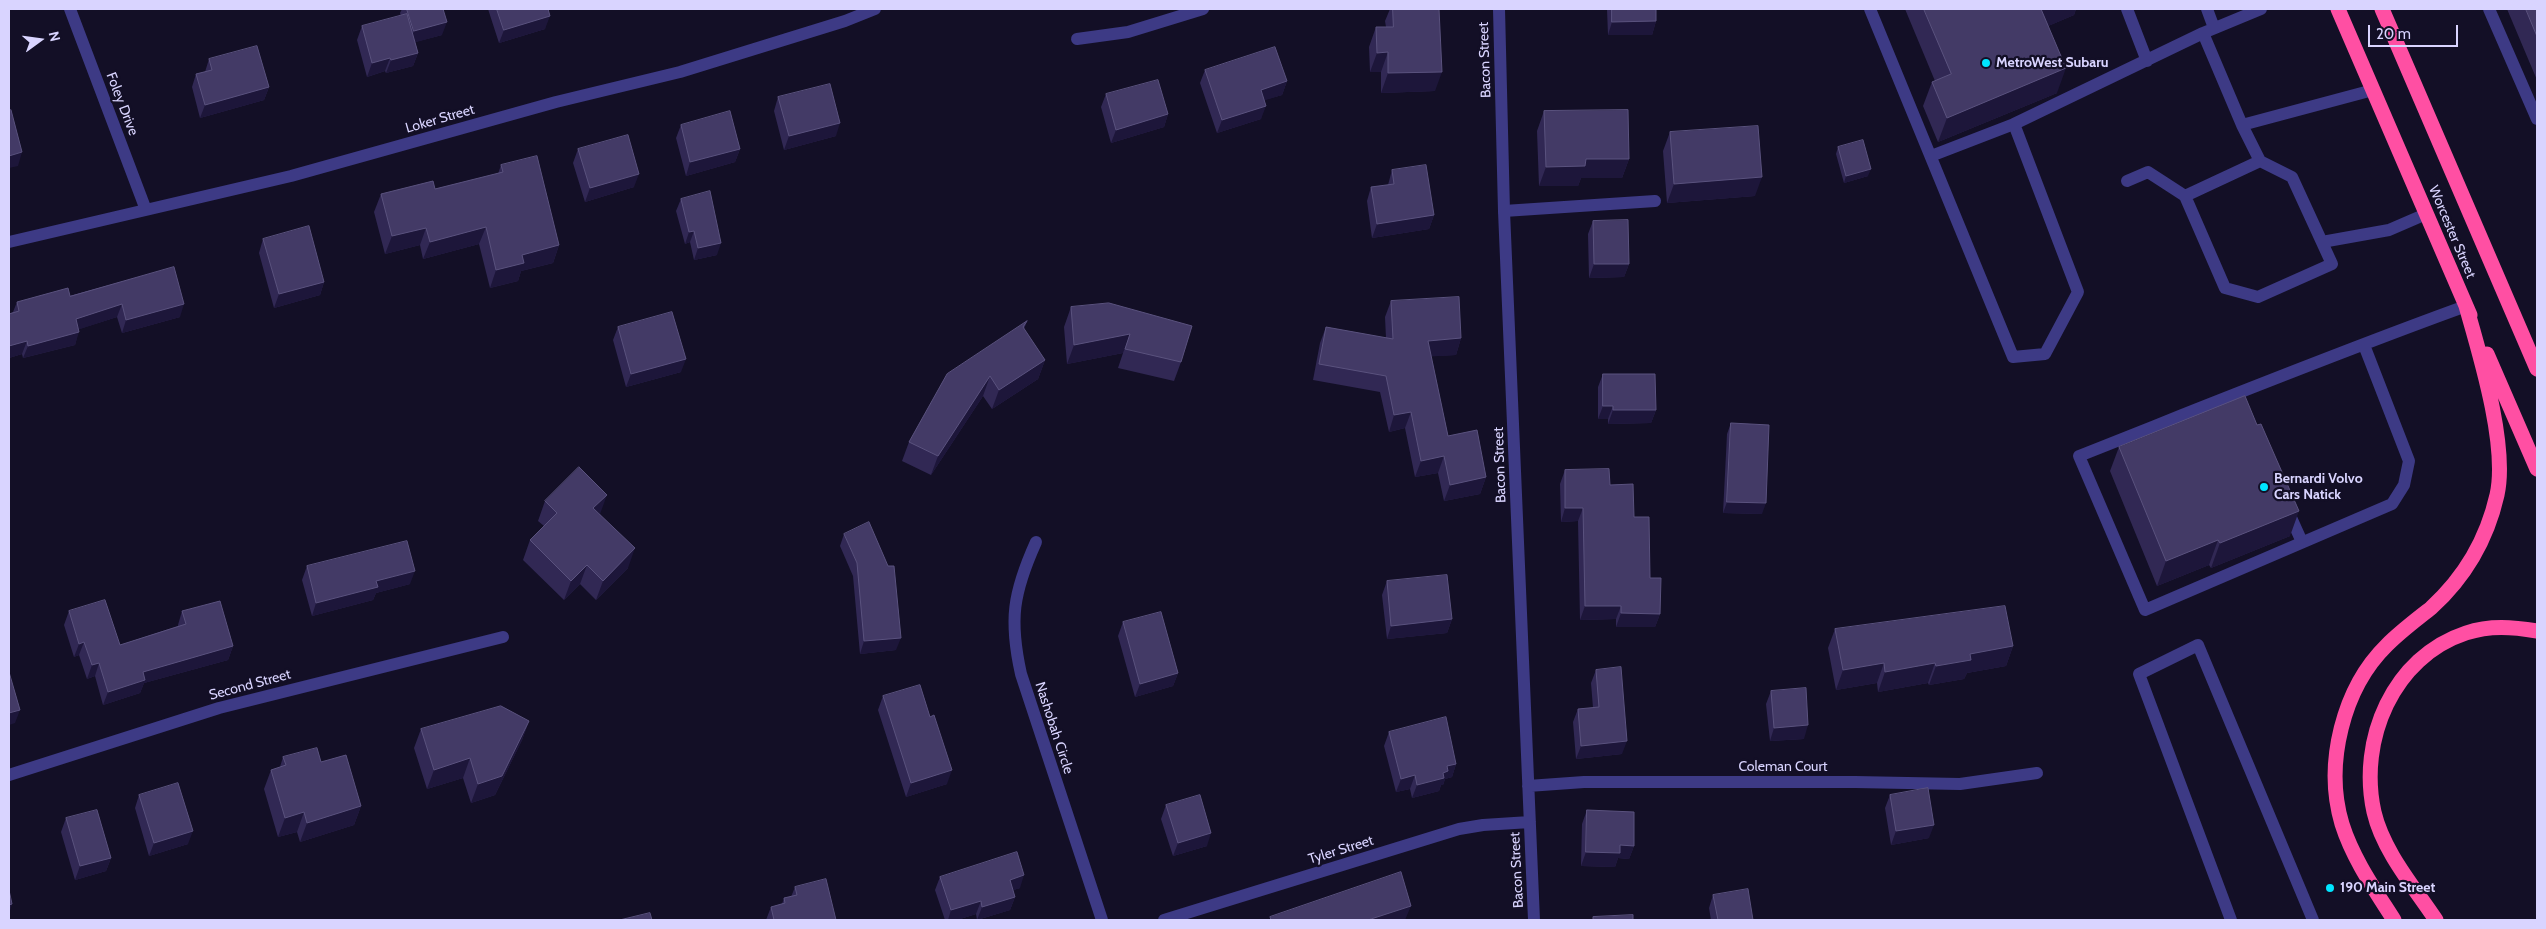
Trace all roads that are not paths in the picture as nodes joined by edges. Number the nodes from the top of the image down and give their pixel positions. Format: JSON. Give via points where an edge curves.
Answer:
{"nodes":[{"id":1,"x":70,"y":9,"type":"edge"},
{"id":2,"x":876,"y":9,"type":"edge"},
{"id":3,"x":1203,"y":9,"type":"edge"},
{"id":4,"x":1499,"y":9,"type":"edge"},
{"id":5,"x":1870,"y":9,"type":"edge"},
{"id":6,"x":2127,"y":9,"type":"edge"},
{"id":7,"x":2207,"y":9,"type":"edge"},
{"id":8,"x":2261,"y":9,"type":"edge"},
{"id":9,"x":2338,"y":9,"type":"edge"},
{"id":10,"x":2382,"y":9,"type":"edge"},
{"id":11,"x":2489,"y":9,"type":"edge"},
{"id":12,"x":2209,"y":31,"type":"junction"},
{"id":13,"x":1076,"y":39,"type":"dead end"},
{"id":14,"x":2147,"y":61,"type":"junction"},
{"id":15,"x":2373,"y":90,"type":"junction"},
{"id":16,"x":2537,"y":119,"type":"edge"},
{"id":17,"x":2014,"y":124,"type":"junction"},
{"id":18,"x":2242,"y":125,"type":"junction"},
{"id":19,"x":1931,"y":156,"type":"junction"},
{"id":20,"x":2260,"y":161,"type":"junction"},
{"id":21,"x":2126,"y":181,"type":"dead end"},
{"id":22,"x":2185,"y":196,"type":"junction"},
{"id":23,"x":1655,"y":201,"type":"dead end"},
{"id":24,"x":146,"y":210,"type":"junction"},
{"id":25,"x":1504,"y":211,"type":"junction"},
{"id":26,"x":2426,"y":214,"type":"junction"},
{"id":27,"x":9,"y":242,"type":"edge"},
{"id":28,"x":2322,"y":242,"type":"junction"},
{"id":29,"x":2466,"y":306,"type":"junction"},
{"id":30,"x":2364,"y":345,"type":"junction"},
{"id":31,"x":2537,"y":369,"type":"edge"},
{"id":32,"x":2537,"y":469,"type":"edge"},
{"id":33,"x":2283,"y":499,"type":"edge"},
{"id":34,"x":1036,"y":542,"type":"dead end"},
{"id":35,"x":2302,"y":542,"type":"junction"},
{"id":36,"x":2537,"y":631,"type":"edge"},
{"id":37,"x":503,"y":637,"type":"dead end"},
{"id":38,"x":2037,"y":773,"type":"dead end"},
{"id":39,"x":9,"y":775,"type":"edge"},
{"id":40,"x":1528,"y":786,"type":"junction"},
{"id":41,"x":1530,"y":822,"type":"junction"},
{"id":42,"x":1102,"y":920,"type":"edge"},
{"id":43,"x":1164,"y":920,"type":"edge"},
{"id":44,"x":1534,"y":920,"type":"edge"},
{"id":45,"x":2231,"y":920,"type":"edge"},
{"id":46,"x":2312,"y":920,"type":"edge"},
{"id":47,"x":2394,"y":920,"type":"edge"},
{"id":48,"x":2436,"y":920,"type":"edge"}],
"edges":[{"from":1,"to":24,"type":"street","name":"Foley Drive"},
{"from":2,"to":24,"type":"street","name":"Loker Street","via":[[680,72],[556,102],[291,176]]},
{"from":3,"to":13,"type":"street","via":[[1128,32]]},
{"from":4,"to":25,"type":"street","name":"Bacon Street"},
{"from":5,"to":19,"type":"street"},
{"from":6,"to":14,"type":"street"},
{"from":7,"to":12,"type":"street"},
{"from":8,"to":12,"type":"street"},
{"from":9,"to":15,"type":"highway","name":"Worcester Street"},
{"from":10,"to":31,"type":"highway","name":"Worcester Street"},
{"from":11,"to":16,"type":"street"},
{"from":12,"to":14,"type":"street"},
{"from":12,"to":18,"type":"street"},
{"from":14,"to":17,"type":"street"},
{"from":15,"to":18,"type":"street"},
{"from":15,"to":26,"type":"highway","name":"Worcester Street"},
{"from":17,"to":19,"type":"street"},
{"from":17,"to":19,"type":"street","via":[[2078,292],[2045,354],[2013,357]]},
{"from":18,"to":20,"type":"street"},
{"from":20,"to":22,"type":"street"},
{"from":20,"to":28,"type":"street","via":[[2292,176]]},
{"from":21,"to":22,"type":"street","via":[[2148,172]]},
{"from":22,"to":28,"type":"street","via":[[2224,288],[2258,297],[2332,264]]},
{"from":23,"to":25,"type":"street"},
{"from":24,"to":27,"type":"street","name":"Loker Street"},
{"from":25,"to":40,"type":"street","name":"Bacon Street"},
{"from":26,"to":28,"type":"street","via":[[2389,230]]},
{"from":26,"to":29,"type":"highway","name":"Worcester Street"},
{"from":29,"to":30,"type":"street"},
{"from":29,"to":32,"type":"highway","name":"Worcester Street"},
{"from":29,"to":47,"type":"highway","via":[[2484,372],[2496,438],[2499,467],[2493,511],[2470,563],[2454,584],[2370,664],[2355,689],[2338,742],[2337,796],[2342,823],[2367,877]]},
{"from":30,"to":35,"type":"street","via":[[2408,461],[2404,484],[2392,504]]},
{"from":30,"to":35,"type":"street","via":[[2239,398],[2079,456],[2145,610]]},
{"from":33,"to":35,"type":"street"},
{"from":34,"to":42,"type":"street","name":"Nashobah Circle","via":[[1021,576],[1014,610],[1014,644]]},
{"from":36,"to":48,"type":"highway","via":[[2488,628],[2466,632],[2447,641],[2428,653],[2398,685],[2377,725],[2370,770],[2375,814],[2396,859]]},
{"from":37,"to":39,"type":"street","name":"Second Street","via":[[219,708]]},
{"from":38,"to":40,"type":"street","name":"Coleman Court","via":[[1960,784],[1604,782]]},
{"from":40,"to":41,"type":"street","name":"Bacon Street"},
{"from":41,"to":43,"type":"street","name":"Tyler Street","via":[[1459,829]]},
{"from":41,"to":44,"type":"street","name":"Bacon Street"},
{"from":45,"to":46,"type":"street","via":[[2139,674],[2198,645]]}]}
